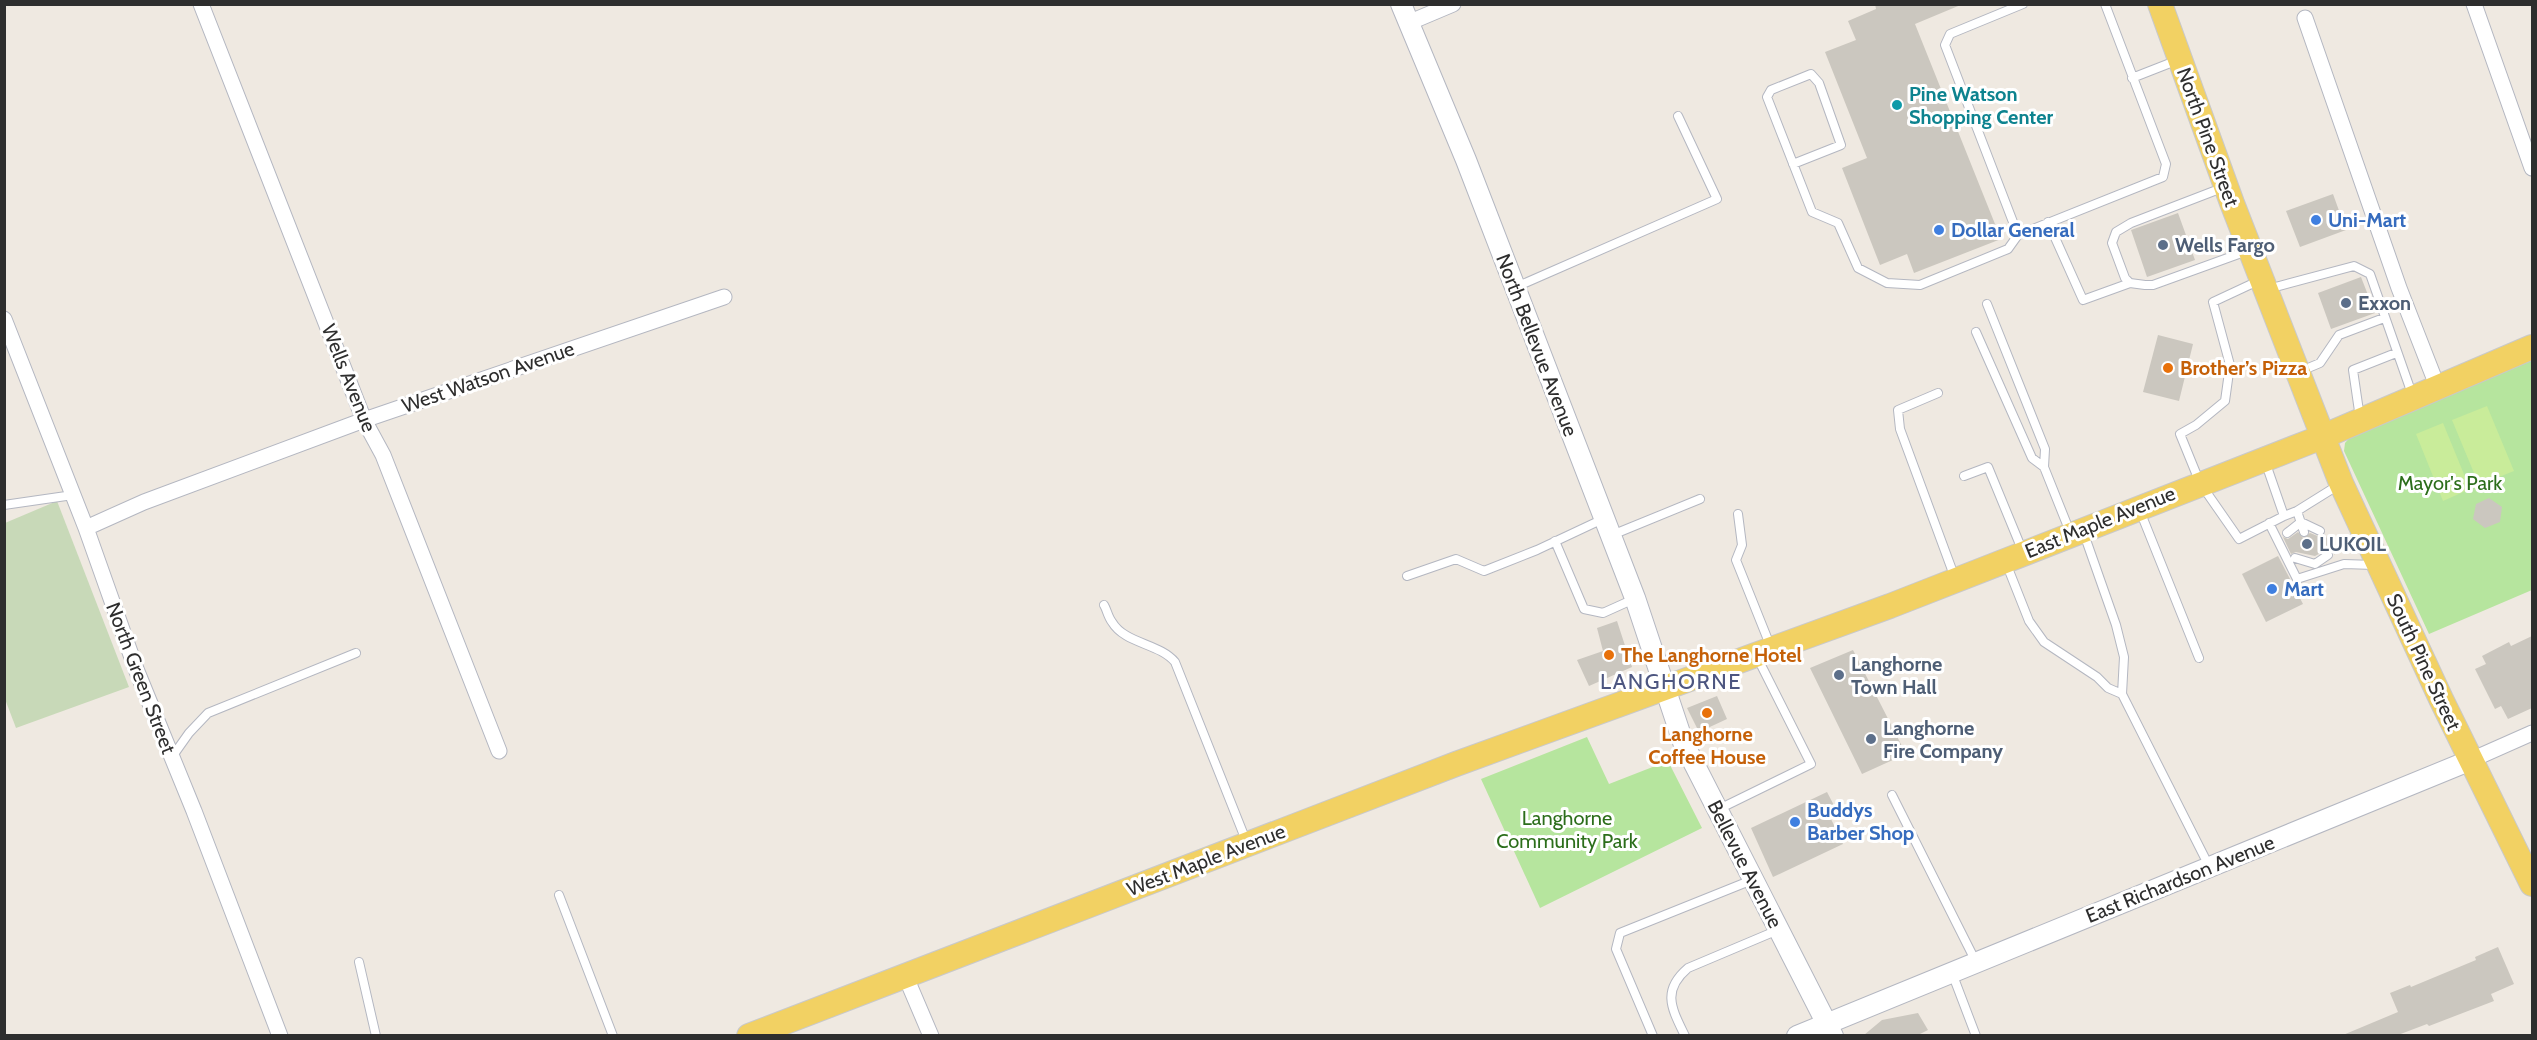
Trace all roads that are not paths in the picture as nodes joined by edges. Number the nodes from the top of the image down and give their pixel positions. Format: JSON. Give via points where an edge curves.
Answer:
{"nodes":[{"id":1,"x":201,"y":4,"type":"edge"},
{"id":2,"x":1453,"y":4,"type":"edge"},
{"id":3,"x":2024,"y":4,"type":"edge"},
{"id":4,"x":2104,"y":4,"type":"edge"},
{"id":5,"x":2160,"y":4,"type":"edge"},
{"id":6,"x":2474,"y":4,"type":"edge"},
{"id":7,"x":1404,"y":14,"type":"edge"},
{"id":8,"x":2306,"y":18,"type":"dead end"},
{"id":9,"x":2180,"y":59,"type":"junction"},
{"id":10,"x":2132,"y":78,"type":"junction"},
{"id":11,"x":1678,"y":116,"type":"dead end"},
{"id":12,"x":1793,"y":164,"type":"junction"},
{"id":13,"x":2532,"y":168,"type":"edge"},
{"id":14,"x":2226,"y":186,"type":"junction"},
{"id":15,"x":2048,"y":222,"type":"junction"},
{"id":16,"x":2018,"y":235,"type":"junction"},
{"id":17,"x":2251,"y":249,"type":"junction"},
{"id":18,"x":2130,"y":283,"type":"junction"},
{"id":19,"x":2265,"y":285,"type":"junction"},
{"id":20,"x":1514,"y":288,"type":"junction"},
{"id":21,"x":724,"y":297,"type":"dead end"},
{"id":22,"x":1987,"y":304,"type":"dead end"},
{"id":23,"x":2384,"y":318,"type":"junction"},
{"id":24,"x":4,"y":319,"type":"edge"},
{"id":25,"x":1976,"y":332,"type":"dead end"},
{"id":26,"x":2532,"y":347,"type":"edge"},
{"id":27,"x":2396,"y":353,"type":"junction"},
{"id":28,"x":2297,"y":373,"type":"junction"},
{"id":29,"x":2438,"y":388,"type":"junction"},
{"id":30,"x":1938,"y":393,"type":"dead end"},
{"id":31,"x":2413,"y":398,"type":"junction"},
{"id":32,"x":364,"y":420,"type":"junction"},
{"id":33,"x":2360,"y":420,"type":"junction"},
{"id":34,"x":2322,"y":437,"type":"junction"},
{"id":35,"x":2264,"y":459,"type":"junction"},
{"id":36,"x":2044,"y":467,"type":"junction"},
{"id":37,"x":1964,"y":476,"type":"dead end"},
{"id":38,"x":2200,"y":483,"type":"junction"},
{"id":39,"x":2341,"y":483,"type":"junction"},
{"id":40,"x":73,"y":495,"type":"junction"},
{"id":41,"x":1700,"y":499,"type":"dead end"},
{"id":42,"x":4,"y":506,"type":"edge"},
{"id":43,"x":2139,"y":507,"type":"junction"},
{"id":44,"x":2297,"y":511,"type":"junction"},
{"id":45,"x":1738,"y":514,"type":"dead end"},
{"id":46,"x":2284,"y":516,"type":"junction"},
{"id":47,"x":2301,"y":522,"type":"junction"},
{"id":48,"x":2269,"y":523,"type":"junction"},
{"id":49,"x":1607,"y":527,"type":"junction"},
{"id":50,"x":86,"y":528,"type":"junction"},
{"id":51,"x":2320,"y":531,"type":"dead end"},
{"id":52,"x":2077,"y":532,"type":"junction"},
{"id":53,"x":2304,"y":532,"type":"dead end"},
{"id":54,"x":2287,"y":533,"type":"dead end"},
{"id":55,"x":1555,"y":542,"type":"junction"},
{"id":56,"x":2328,"y":555,"type":"dead end"},
{"id":57,"x":2014,"y":556,"type":"junction"},
{"id":58,"x":2295,"y":558,"type":"dead end"},
{"id":59,"x":2314,"y":560,"type":"junction"},
{"id":60,"x":2378,"y":565,"type":"junction"},
{"id":61,"x":2319,"y":572,"type":"junction"},
{"id":62,"x":1407,"y":576,"type":"dead end"},
{"id":63,"x":1956,"y":580,"type":"junction"},
{"id":64,"x":1635,"y":598,"type":"junction"},
{"id":65,"x":1104,"y":605,"type":"dead end"},
{"id":66,"x":1764,"y":652,"type":"junction"},
{"id":67,"x":356,"y":653,"type":"dead end"},
{"id":68,"x":2199,"y":658,"type":"dead end"},
{"id":69,"x":1664,"y":689,"type":"junction"},
{"id":70,"x":2122,"y":694,"type":"junction"},
{"id":71,"x":2532,"y":733,"type":"edge"},
{"id":72,"x":499,"y":751,"type":"dead end"},
{"id":73,"x":172,"y":756,"type":"junction"},
{"id":74,"x":2471,"y":760,"type":"junction"},
{"id":75,"x":1892,"y":795,"type":"dead end"},
{"id":76,"x":1718,"y":810,"type":"junction"},
{"id":77,"x":1247,"y":844,"type":"junction"},
{"id":78,"x":2210,"y":867,"type":"junction"},
{"id":79,"x":1754,"y":880,"type":"junction"},
{"id":80,"x":2532,"y":884,"type":"edge"},
{"id":81,"x":559,"y":895,"type":"dead end"},
{"id":82,"x":1779,"y":929,"type":"junction"},
{"id":83,"x":359,"y":962,"type":"dead end"},
{"id":84,"x":1976,"y":962,"type":"junction"},
{"id":85,"x":1952,"y":972,"type":"junction"},
{"id":86,"x":905,"y":975,"type":"junction"},
{"id":87,"x":1830,"y":1030,"type":"edge"},
{"id":88,"x":280,"y":1035,"type":"edge"},
{"id":89,"x":376,"y":1035,"type":"edge"},
{"id":90,"x":613,"y":1035,"type":"edge"},
{"id":91,"x":749,"y":1035,"type":"edge"},
{"id":92,"x":931,"y":1035,"type":"edge"},
{"id":93,"x":1653,"y":1035,"type":"edge"},
{"id":94,"x":1685,"y":1035,"type":"edge"},
{"id":95,"x":1797,"y":1035,"type":"edge"},
{"id":96,"x":1976,"y":1035,"type":"edge"}],
"edges":[{"from":1,"to":32,"type":"street","name":"Wells Avenue"},
{"from":2,"to":7,"type":"street"},
{"from":3,"to":16,"type":"lane","via":[[1950,34],[1945,45]]},
{"from":4,"to":10,"type":"lane"},
{"from":5,"to":9,"type":"main road","name":"North Pine Street"},
{"from":6,"to":13,"type":"street"},
{"from":7,"to":20,"type":"street","name":"North Bellevue Avenue","via":[[1466,160]]},
{"from":8,"to":29,"type":"street","via":[[2399,288]]},
{"from":9,"to":10,"type":"lane"},
{"from":9,"to":14,"type":"main road","name":"North Pine Street"},
{"from":10,"to":15,"type":"lane","via":[[2166,164],[2163,177]]},
{"from":11,"to":20,"type":"lane","via":[[1717,199]]},
{"from":12,"to":12,"type":"lane","via":[[1767,97],[1771,90],[1811,74],[1819,83],[1841,145]]},
{"from":12,"to":16,"type":"lane","via":[[1812,212],[1838,223],[1858,268],[1887,283],[1920,285],[2008,249]]},
{"from":14,"to":17,"type":"main road","name":"North Pine Street"},
{"from":14,"to":18,"type":"lane","via":[[2116,232],[2112,243]]},
{"from":15,"to":16,"type":"lane"},
{"from":15,"to":18,"type":"lane","via":[[2083,300]]},
{"from":17,"to":18,"type":"lane","via":[[2153,285]]},
{"from":17,"to":19,"type":"main road","name":"North Pine Street"},
{"from":19,"to":23,"type":"lane","via":[[2354,266],[2370,274]]},
{"from":19,"to":28,"type":"main road","name":"North Pine Street"},
{"from":19,"to":38,"type":"lane","via":[[2213,302],[2230,365],[2224,401],[2180,434]]},
{"from":20,"to":49,"type":"street","name":"North Bellevue Avenue"},
{"from":21,"to":32,"type":"street","name":"West Watson Avenue"},
{"from":22,"to":36,"type":"lane","via":[[2045,449]]},
{"from":23,"to":27,"type":"lane"},
{"from":23,"to":28,"type":"lane","via":[[2339,335],[2320,363]]},
{"from":24,"to":40,"type":"street","name":"North Green Street"},
{"from":25,"to":36,"type":"lane","via":[[2032,458]]},
{"from":26,"to":29,"type":"main road","name":"East Maple Avenue"},
{"from":27,"to":31,"type":"lane"},
{"from":27,"to":33,"type":"lane","via":[[2353,370]]},
{"from":28,"to":34,"type":"main road","name":"North Pine Street"},
{"from":29,"to":31,"type":"main road","name":"East Maple Avenue"},
{"from":30,"to":63,"type":"lane","via":[[1898,410],[1900,429]]},
{"from":31,"to":33,"type":"main road","name":"East Maple Avenue"},
{"from":32,"to":50,"type":"street","name":"West Watson Avenue","via":[[144,502]]},
{"from":32,"to":72,"type":"street","name":"Wells Avenue","via":[[382,455]]},
{"from":33,"to":34,"type":"main road","name":"East Maple Avenue"},
{"from":34,"to":35,"type":"main road","name":"East Maple Avenue"},
{"from":34,"to":39,"type":"main road","name":"South Pine Street"},
{"from":35,"to":38,"type":"main road","name":"East Maple Avenue"},
{"from":35,"to":46,"type":"lane"},
{"from":36,"to":52,"type":"lane"},
{"from":37,"to":57,"type":"lane","via":[[1988,466]]},
{"from":38,"to":43,"type":"main road","name":"East Maple Avenue"},
{"from":38,"to":48,"type":"lane","via":[[2239,539]]},
{"from":39,"to":44,"type":"lane"},
{"from":39,"to":60,"type":"main road","name":"South Pine Street"},
{"from":40,"to":42,"type":"lane"},
{"from":40,"to":50,"type":"street","name":"North Green Street"},
{"from":41,"to":49,"type":"lane"},
{"from":43,"to":52,"type":"main road","name":"East Maple Avenue"},
{"from":43,"to":68,"type":"lane"},
{"from":44,"to":46,"type":"lane"},
{"from":44,"to":47,"type":"lane"},
{"from":45,"to":66,"type":"lane","via":[[1742,545],[1736,560]]},
{"from":46,"to":48,"type":"lane"},
{"from":47,"to":51,"type":"lane"},
{"from":47,"to":53,"type":"lane"},
{"from":47,"to":54,"type":"lane"},
{"from":48,"to":61,"type":"lane","via":[[2297,579]]},
{"from":49,"to":55,"type":"lane"},
{"from":49,"to":64,"type":"street","name":"North Bellevue Avenue"},
{"from":50,"to":73,"type":"street","name":"North Green Street"},
{"from":52,"to":57,"type":"main road","name":"East Maple Avenue"},
{"from":52,"to":70,"type":"lane","via":[[2116,625],[2124,657]]},
{"from":55,"to":62,"type":"lane","via":[[1485,571],[1456,559]]},
{"from":55,"to":64,"type":"lane","via":[[1584,609],[1603,613]]},
{"from":56,"to":59,"type":"lane"},
{"from":57,"to":63,"type":"main road","name":"East Maple Avenue"},
{"from":57,"to":70,"type":"lane","via":[[2029,621],[2044,642]]},
{"from":58,"to":59,"type":"lane"},
{"from":59,"to":61,"type":"lane"},
{"from":60,"to":61,"type":"lane","via":[[2344,564]]},
{"from":60,"to":74,"type":"main road","name":"South Pine Street"},
{"from":63,"to":66,"type":"main road","name":"East Maple Avenue"},
{"from":64,"to":69,"type":"street","name":"North Bellevue Avenue"},
{"from":65,"to":77,"type":"lane","via":[[1112,623],[1122,633],[1167,652],[1175,662]]},
{"from":66,"to":69,"type":"main road","name":"East Maple Avenue"},
{"from":66,"to":76,"type":"lane","via":[[1811,764]]},
{"from":67,"to":73,"type":"lane","via":[[208,713]]},
{"from":69,"to":76,"type":"street","name":"Bellevue Avenue","via":[[1683,742]]},
{"from":69,"to":77,"type":"main road","name":"West Maple Avenue"},
{"from":70,"to":78,"type":"lane"},
{"from":71,"to":74,"type":"street","name":"East Richardson Avenue"},
{"from":73,"to":88,"type":"street","name":"North Green Street"},
{"from":74,"to":78,"type":"street","name":"East Richardson Avenue"},
{"from":74,"to":80,"type":"main road","name":"South Pine Street"},
{"from":75,"to":84,"type":"lane"},
{"from":76,"to":79,"type":"street","name":"Bellevue Avenue"},
{"from":77,"to":86,"type":"main road","name":"West Maple Avenue"},
{"from":78,"to":84,"type":"street","name":"East Richardson Avenue"},
{"from":79,"to":82,"type":"street","name":"Bellevue Avenue"},
{"from":79,"to":93,"type":"lane","via":[[1620,933],[1616,950]]},
{"from":81,"to":90,"type":"lane"},
{"from":82,"to":87,"type":"street","name":"Bellevue Avenue"},
{"from":82,"to":94,"type":"lane","via":[[1688,968],[1677,977],[1671,1005]]},
{"from":83,"to":89,"type":"lane"},
{"from":84,"to":85,"type":"street","name":"East Richardson Avenue"},
{"from":85,"to":87,"type":"street","name":"East Richardson Avenue"},
{"from":85,"to":96,"type":"lane"},
{"from":86,"to":91,"type":"main road","name":"West Maple Avenue"},
{"from":86,"to":92,"type":"street"},
{"from":87,"to":95,"type":"street","name":"East Richardson Avenue"}]}
